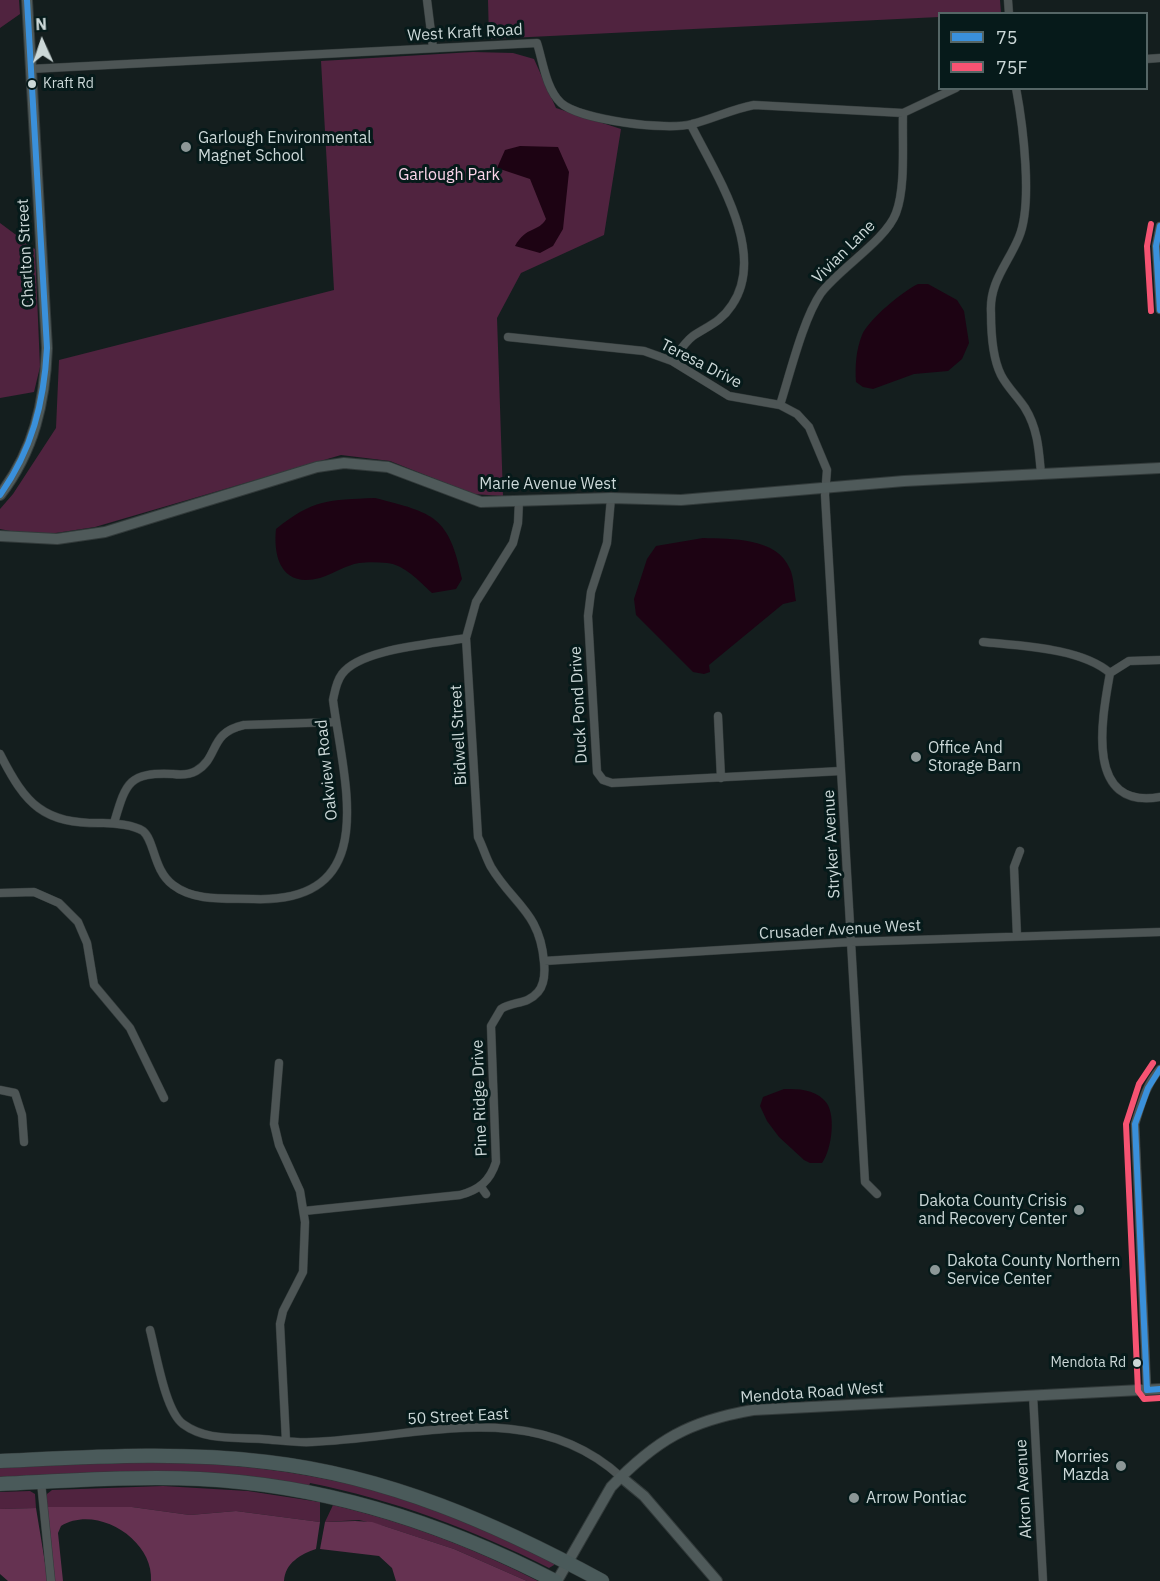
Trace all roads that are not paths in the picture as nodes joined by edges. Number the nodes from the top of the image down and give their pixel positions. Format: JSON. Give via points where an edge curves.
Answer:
{"nodes":[{"id":1,"x":27,"y":0,"type":"edge"},
{"id":2,"x":427,"y":0,"type":"edge"},
{"id":3,"x":433,"y":48,"type":"junction"},
{"id":4,"x":30,"y":69,"type":"junction"},
{"id":5,"x":952,"y":90,"type":"edge"},
{"id":6,"x":1016,"y":90,"type":"edge"},
{"id":7,"x":903,"y":113,"type":"junction"},
{"id":8,"x":691,"y":125,"type":"junction"},
{"id":9,"x":1160,"y":226,"type":"edge"},
{"id":10,"x":1160,"y":310,"type":"edge"},
{"id":11,"x":508,"y":338,"type":"dead end"},
{"id":12,"x":672,"y":361,"type":"junction"},
{"id":13,"x":780,"y":405,"type":"junction"},
{"id":14,"x":1160,"y":468,"type":"edge"},
{"id":15,"x":1041,"y":474,"type":"junction"},
{"id":16,"x":825,"y":488,"type":"junction"},
{"id":17,"x":0,"y":495,"type":"edge"},
{"id":18,"x":611,"y":498,"type":"junction"},
{"id":19,"x":519,"y":501,"type":"junction"},
{"id":20,"x":0,"y":536,"type":"edge"},
{"id":21,"x":466,"y":638,"type":"junction"},
{"id":22,"x":983,"y":642,"type":"dead end"},
{"id":23,"x":1160,"y":660,"type":"edge"},
{"id":24,"x":1110,"y":673,"type":"junction"},
{"id":25,"x":718,"y":716,"type":"dead end"},
{"id":26,"x":336,"y":722,"type":"junction"},
{"id":27,"x":0,"y":754,"type":"edge"},
{"id":28,"x":841,"y":771,"type":"junction"},
{"id":29,"x":721,"y":778,"type":"junction"},
{"id":30,"x":1160,"y":797,"type":"edge"},
{"id":31,"x":114,"y":823,"type":"junction"},
{"id":32,"x":1020,"y":851,"type":"dead end"},
{"id":33,"x":0,"y":893,"type":"edge"},
{"id":34,"x":1160,"y":932,"type":"edge"},
{"id":35,"x":1017,"y":936,"type":"junction"},
{"id":36,"x":851,"y":942,"type":"junction"},
{"id":37,"x":544,"y":961,"type":"junction"},
{"id":38,"x":279,"y":1063,"type":"dead end"},
{"id":39,"x":1160,"y":1070,"type":"edge"},
{"id":40,"x":0,"y":1090,"type":"edge"},
{"id":41,"x":164,"y":1098,"type":"dead end"},
{"id":42,"x":24,"y":1142,"type":"dead end"},
{"id":43,"x":481,"y":1187,"type":"junction"},
{"id":44,"x":486,"y":1194,"type":"dead end"},
{"id":45,"x":877,"y":1194,"type":"dead end"},
{"id":46,"x":304,"y":1211,"type":"junction"},
{"id":47,"x":150,"y":1330,"type":"dead end"},
{"id":48,"x":1160,"y":1389,"type":"edge"},
{"id":49,"x":1147,"y":1390,"type":"junction"},
{"id":50,"x":1033,"y":1395,"type":"junction"},
{"id":51,"x":286,"y":1441,"type":"junction"},
{"id":52,"x":3,"y":1462,"type":"edge"},
{"id":53,"x":621,"y":1476,"type":"junction"},
{"id":54,"x":40,"y":1482,"type":"junction"},
{"id":55,"x":0,"y":1484,"type":"edge"},
{"id":56,"x":567,"y":1562,"type":"junction"},
{"id":57,"x":51,"y":1581,"type":"edge"},
{"id":58,"x":556,"y":1581,"type":"edge"},
{"id":59,"x":602,"y":1581,"type":"edge"},
{"id":60,"x":717,"y":1581,"type":"edge"},
{"id":61,"x":1042,"y":1581,"type":"edge"}],
"edges":[{"from":1,"to":4,"type":"street","name":"Charlton Street"},
{"from":2,"to":3,"type":"street"},
{"from":3,"to":4,"type":"street","name":"West Kraft Road"},
{"from":3,"to":8,"type":"street","name":"West Kraft Road","via":[[537,43],[551,89],[572,111],[588,117]]},
{"from":4,"to":17,"type":"street","name":"Charlton Street","via":[[47,348],[45,389],[37,425],[21,463]]},
{"from":5,"to":7,"type":"street","name":"West Kraft Road"},
{"from":6,"to":15,"type":"street","via":[[1026,210],[1019,237],[993,289],[992,342],[1001,375],[1034,425]]},
{"from":7,"to":8,"type":"street","name":"West Kraft Road","via":[[754,105]]},
{"from":7,"to":13,"type":"street","name":"Vivian Lane","via":[[896,215],[819,296]]},
{"from":8,"to":12,"type":"street","via":[[732,206],[745,269],[733,304],[718,323],[691,338]]},
{"from":9,"to":10,"type":"street","via":[[1156,246]]},
{"from":11,"to":12,"type":"street","name":"Teresa Drive","via":[[644,351]]},
{"from":12,"to":13,"type":"street","name":"Teresa Drive","via":[[729,396]]},
{"from":13,"to":16,"type":"street","name":"Teresa Drive","via":[[797,414],[809,427],[827,470]]},
{"from":14,"to":15,"type":"street","name":"Marie Avenue West"},
{"from":15,"to":16,"type":"street","name":"Marie Avenue West"},
{"from":16,"to":18,"type":"street","name":"Marie Avenue West","via":[[691,500]]},
{"from":16,"to":28,"type":"street","name":"Stryker Avenue"},
{"from":18,"to":19,"type":"street","name":"Marie Avenue West"},
{"from":18,"to":29,"type":"street","name":"Duck Pond Drive","via":[[607,543],[591,592],[588,616],[597,772],[612,783]]},
{"from":19,"to":20,"type":"street","name":"Marie Avenue West","via":[[476,501],[388,467],[344,463],[317,467],[105,532],[57,539]]},
{"from":19,"to":21,"type":"street","name":"Bidwell Street","via":[[513,543],[476,602]]},
{"from":21,"to":26,"type":"street","name":"Oakview Road","via":[[370,656],[343,672],[333,700]]},
{"from":21,"to":37,"type":"street","name":"Bidwell Street","via":[[478,837],[492,867],[533,919]]},
{"from":22,"to":24,"type":"street","via":[[1097,661]]},
{"from":23,"to":24,"type":"street","via":[[1129,661]]},
{"from":24,"to":30,"type":"street","via":[[1101,746],[1108,778],[1127,796],[1147,800]]},
{"from":25,"to":29,"type":"street"},
{"from":26,"to":31,"type":"street","via":[[232,728],[218,738],[206,762],[195,771],[184,775],[149,773],[133,781],[123,793]]},
{"from":26,"to":31,"type":"street","name":"Oakview Road","via":[[348,807],[346,837],[332,871],[320,885],[305,893],[276,900],[187,893],[161,873],[142,831]]},
{"from":27,"to":31,"type":"street","name":"Oakview Road","via":[[23,796],[40,811],[79,824]]},
{"from":28,"to":29,"type":"street","name":"Duck Pond Drive"},
{"from":28,"to":36,"type":"street","name":"Stryker Avenue"},
{"from":32,"to":35,"type":"street","via":[[1014,867]]},
{"from":33,"to":41,"type":"street","via":[[34,892],[59,903],[78,922],[87,944],[94,985],[129,1028]]},
{"from":34,"to":35,"type":"street","name":"Crusader Avenue West"},
{"from":35,"to":36,"type":"street","name":"Crusader Avenue West"},
{"from":36,"to":37,"type":"street","name":"Crusader Avenue West"},
{"from":36,"to":45,"type":"street","name":"Stryker Avenue","via":[[865,1182]]},
{"from":37,"to":43,"type":"street","name":"Pine Ridge Drive","via":[[544,982],[537,993],[527,1001],[501,1009],[492,1022],[497,1151],[494,1171]]},
{"from":38,"to":46,"type":"street","via":[[274,1124],[279,1145],[297,1180]]},
{"from":39,"to":49,"type":"street","via":[[1143,1097],[1135,1124]]},
{"from":40,"to":42,"type":"street","via":[[15,1093]]},
{"from":43,"to":44,"type":"street"},
{"from":43,"to":46,"type":"street","via":[[460,1195]]},
{"from":46,"to":51,"type":"street","via":[[303,1272],[280,1324]]},
{"from":47,"to":51,"type":"street","name":"50 Street East","via":[[164,1389],[181,1423],[209,1437]]},
{"from":48,"to":49,"type":"street","name":"Mendota Road West"},
{"from":49,"to":50,"type":"street","name":"Mendota Road West"},
{"from":50,"to":53,"type":"street","name":"Mendota Road West","via":[[734,1413],[685,1428],[662,1441]]},
{"from":50,"to":61,"type":"street","name":"Akron Avenue"},
{"from":51,"to":53,"type":"street","name":"50 Street East","via":[[498,1426],[558,1437],[600,1457]]},
{"from":52,"to":56,"type":"highway","via":[[182,1456],[303,1467],[371,1482],[438,1503]]},
{"from":53,"to":56,"type":"street","name":"Mendota Road West"},
{"from":53,"to":60,"type":"street","name":"50 Street East","via":[[644,1496]]},
{"from":54,"to":55,"type":"highway"},
{"from":54,"to":57,"type":"street"},
{"from":54,"to":58,"type":"highway","via":[[197,1479],[309,1491],[417,1520]]},
{"from":56,"to":58,"type":"street","name":"Mendota Road West"},
{"from":56,"to":59,"type":"highway"}]}
